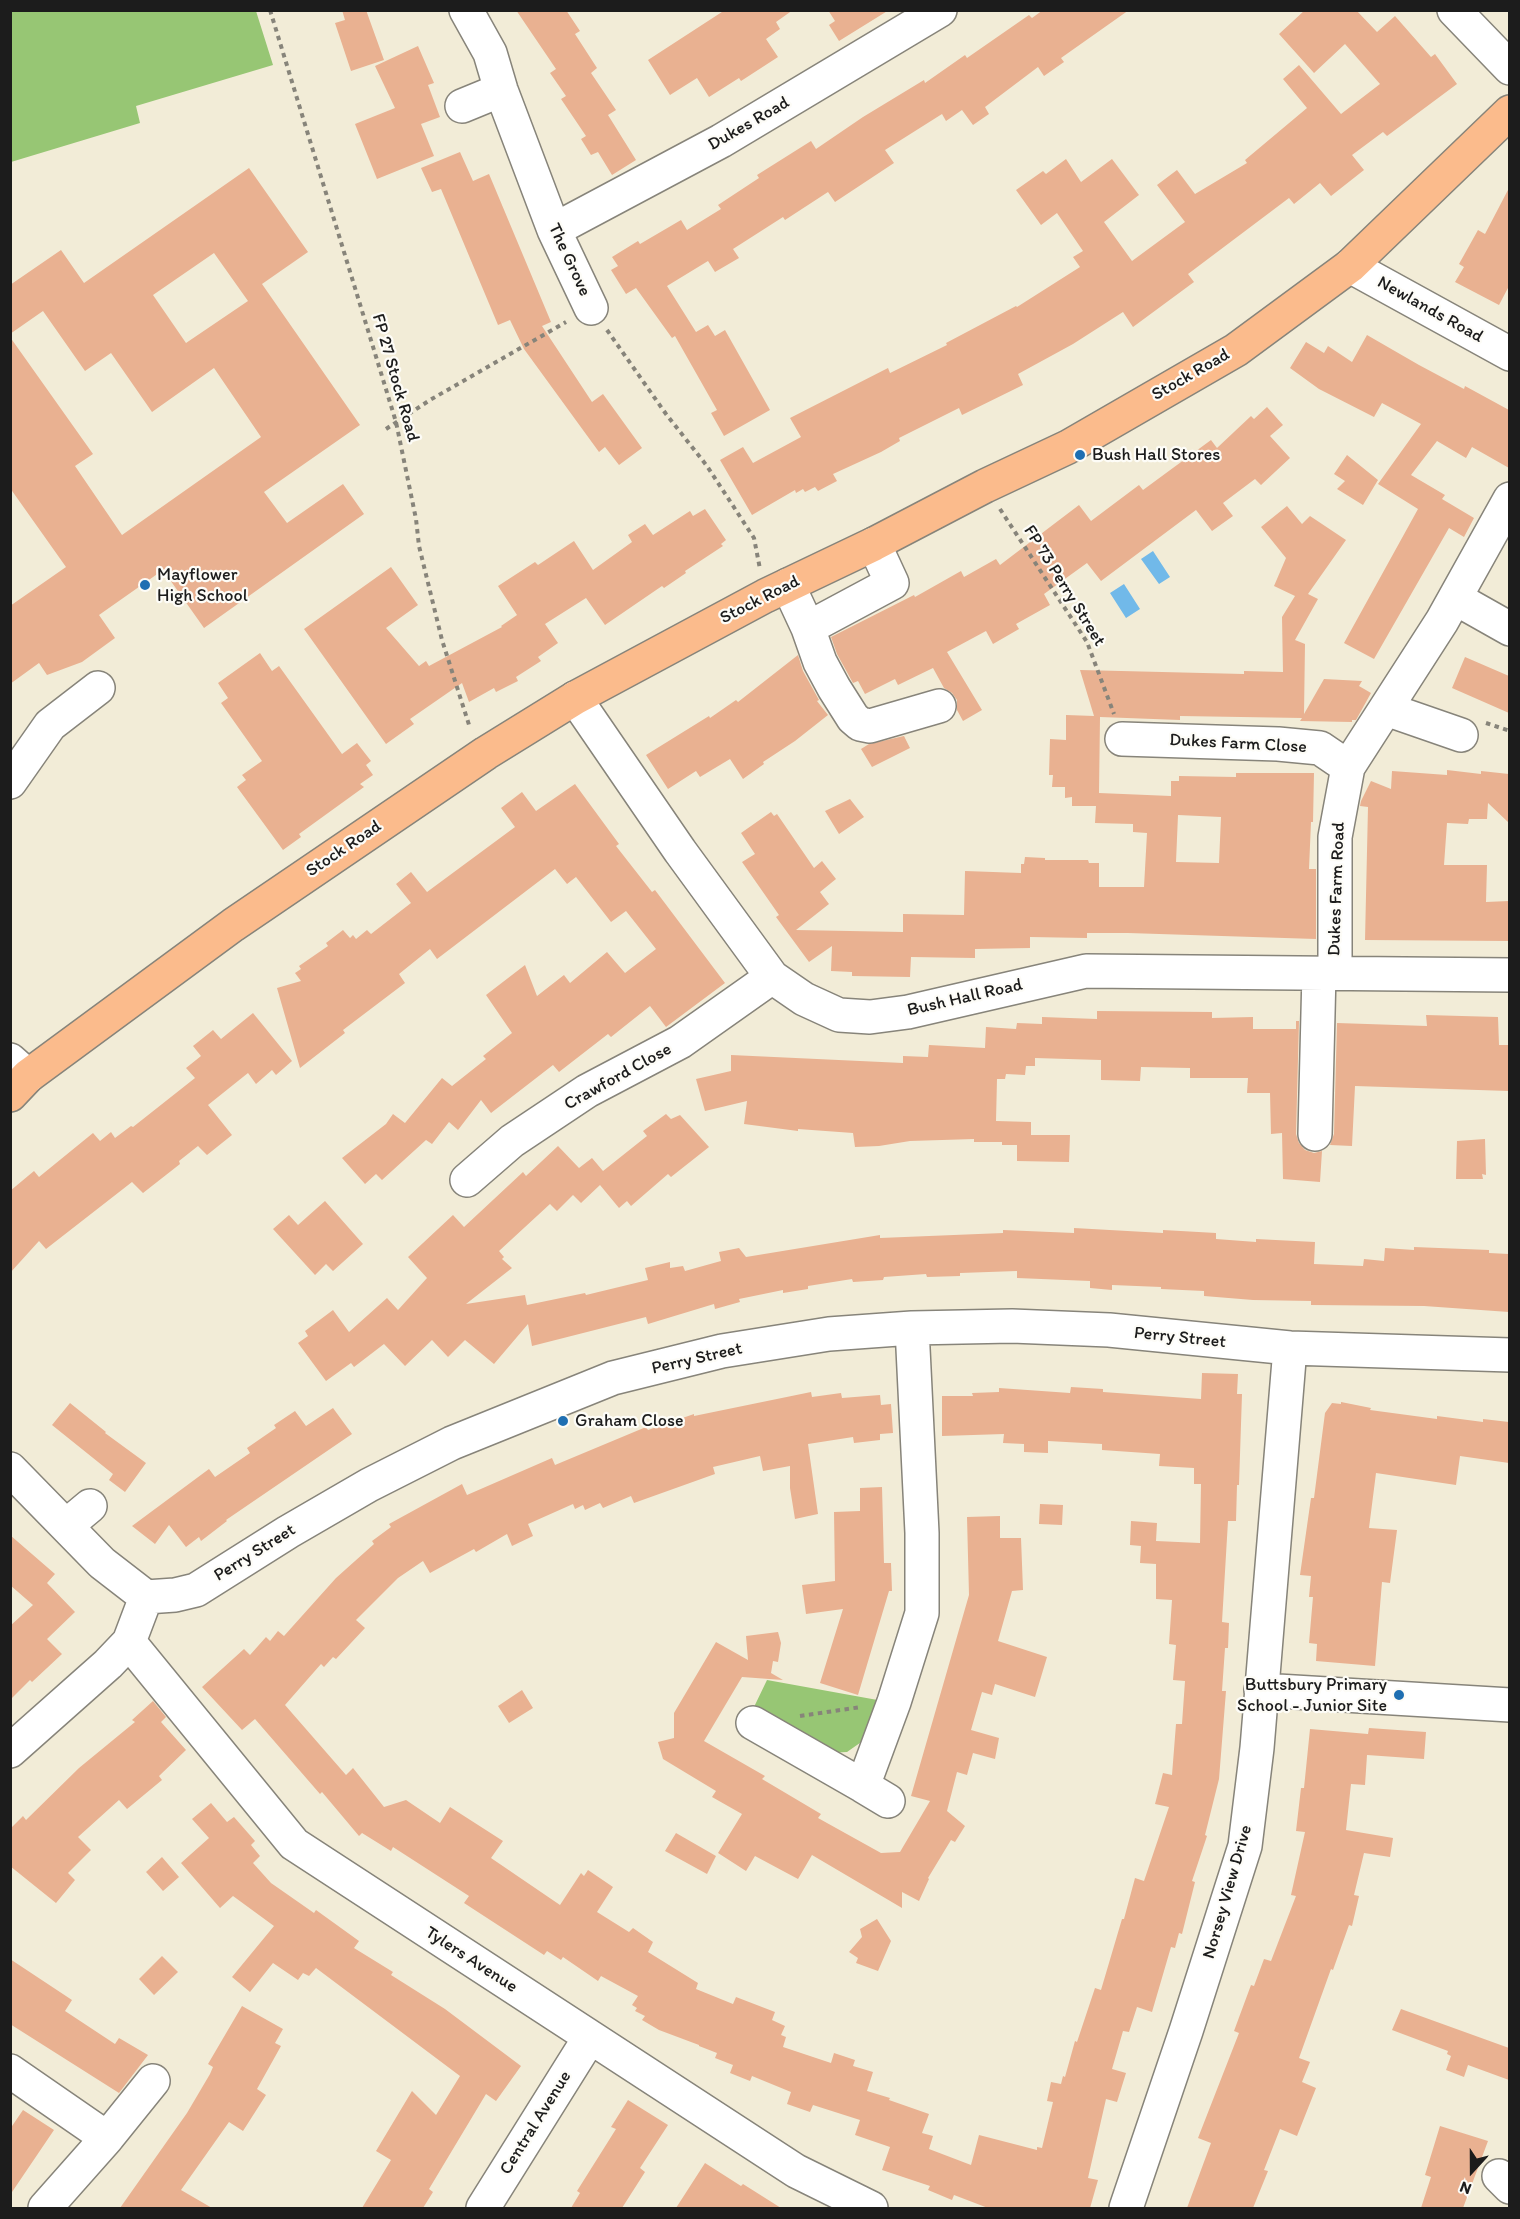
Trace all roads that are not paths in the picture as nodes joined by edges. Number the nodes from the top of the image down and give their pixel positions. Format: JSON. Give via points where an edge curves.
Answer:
{"nodes":[{"id":1,"x":466,"y":10,"type":"edge"},
{"id":2,"x":1454,"y":10,"type":"edge"},
{"id":3,"x":931,"y":13,"type":"edge"},
{"id":4,"x":1509,"y":68,"type":"edge"},
{"id":5,"x":501,"y":90,"type":"junction"},
{"id":6,"x":462,"y":106,"type":"dead end"},
{"id":7,"x":1509,"y":112,"type":"edge"},
{"id":8,"x":554,"y":230,"type":"junction"},
{"id":9,"x":1350,"y":266,"type":"junction"},
{"id":10,"x":591,"y":308,"type":"road end"},
{"id":11,"x":1509,"y":354,"type":"edge"},
{"id":12,"x":1509,"y":499,"type":"edge"},
{"id":13,"x":874,"y":544,"type":"junction"},
{"id":14,"x":777,"y":590,"type":"junction"},
{"id":15,"x":1455,"y":598,"type":"junction"},
{"id":16,"x":808,"y":628,"type":"junction"},
{"id":17,"x":1509,"y":629,"type":"edge"},
{"id":18,"x":98,"y":688,"type":"dead end"},
{"id":19,"x":575,"y":698,"type":"junction"},
{"id":20,"x":939,"y":706,"type":"dead end"},
{"id":21,"x":1386,"y":709,"type":"junction"},
{"id":22,"x":1461,"y":735,"type":"dead end"},
{"id":23,"x":1122,"y":739,"type":"road end"},
{"id":24,"x":1348,"y":767,"type":"junction"},
{"id":25,"x":10,"y":782,"type":"edge"},
{"id":26,"x":1327,"y":973,"type":"junction"},
{"id":27,"x":1509,"y":975,"type":"edge"},
{"id":28,"x":772,"y":977,"type":"junction"},
{"id":29,"x":16,"y":1077,"type":"edge"},
{"id":30,"x":1315,"y":1134,"type":"dead end"},
{"id":31,"x":467,"y":1180,"type":"dead end"},
{"id":32,"x":912,"y":1328,"type":"junction"},
{"id":33,"x":1290,"y":1348,"type":"junction"},
{"id":34,"x":1509,"y":1355,"type":"edge"},
{"id":35,"x":10,"y":1469,"type":"edge"},
{"id":36,"x":147,"y":1597,"type":"junction"},
{"id":37,"x":129,"y":1642,"type":"junction"},
{"id":38,"x":1261,"y":1690,"type":"junction"},
{"id":39,"x":1509,"y":1705,"type":"edge"},
{"id":40,"x":753,"y":1723,"type":"road end"},
{"id":41,"x":10,"y":1751,"type":"edge"},
{"id":42,"x":590,"y":2037,"type":"junction"},
{"id":43,"x":10,"y":2071,"type":"edge"},
{"id":44,"x":153,"y":2081,"type":"dead end"},
{"id":45,"x":107,"y":2138,"type":"junction"},
{"id":46,"x":45,"y":2208,"type":"edge"},
{"id":47,"x":483,"y":2208,"type":"edge"},
{"id":48,"x":871,"y":2208,"type":"edge"},
{"id":49,"x":1126,"y":2208,"type":"edge"}],
"edges":[{"from":1,"to":5,"type":"street","name":"The Grove","via":[[490,54]]},
{"from":2,"to":4,"type":"street"},
{"from":3,"to":8,"type":"street","name":"Dukes Road","via":[[721,141]]},
{"from":5,"to":6,"type":"street"},
{"from":5,"to":8,"type":"street","name":"The Grove"},
{"from":7,"to":9,"type":"main road","name":"Stock Road"},
{"from":8,"to":10,"type":"street","name":"The Grove"},
{"from":9,"to":11,"type":"street","name":"Newlands Road"},
{"from":9,"to":13,"type":"main road","name":"Stock Road","via":[[1236,350],[1068,447]]},
{"from":12,"to":15,"type":"street","name":"Dukes Farm Road"},
{"from":13,"to":14,"type":"main road","name":"Stock Road"},
{"from":13,"to":16,"type":"street","via":[[892,583]]},
{"from":14,"to":16,"type":"street"},
{"from":14,"to":19,"type":"main road","name":"Stock Road"},
{"from":15,"to":17,"type":"street"},
{"from":15,"to":21,"type":"street","name":"Dukes Farm Road"},
{"from":16,"to":20,"type":"street","via":[[834,688],[860,724],[870,726]]},
{"from":18,"to":25,"type":"street","via":[[50,725]]},
{"from":19,"to":28,"type":"street","name":"Bush Hall Road"},
{"from":19,"to":29,"type":"main road","name":"Stock Road","via":[[486,753]]},
{"from":21,"to":22,"type":"street"},
{"from":21,"to":24,"type":"street","name":"Dukes Farm Road"},
{"from":23,"to":24,"type":"street","name":"Dukes Farm Close","via":[[1320,748]]},
{"from":24,"to":26,"type":"street","name":"Dukes Farm Road","via":[[1335,837]]},
{"from":26,"to":27,"type":"street","name":"Bush Hall Road"},
{"from":26,"to":28,"type":"street","name":"Bush Hall Road","via":[[1086,971],[908,1012],[870,1017],[839,1015],[804,999]]},
{"from":26,"to":30,"type":"street","name":"Dukes Farm Road"},
{"from":28,"to":31,"type":"street","name":"Crawford Close","via":[[680,1042],[587,1091],[512,1141]]},
{"from":32,"to":33,"type":"street","name":"Perry Street","via":[[1012,1326],[1109,1330]]},
{"from":32,"to":36,"type":"street","name":"Perry Street","via":[[829,1334],[722,1351],[613,1378],[452,1443],[369,1485],[196,1590]]},
{"from":32,"to":40,"type":"street","via":[[922,1612],[894,1702],[875,1793]]},
{"from":33,"to":34,"type":"street","name":"Perry Street"},
{"from":33,"to":38,"type":"street","name":"Norsey View Drive"},
{"from":35,"to":36,"type":"street","via":[[78,1516],[102,1563]]},
{"from":36,"to":37,"type":"street"},
{"from":37,"to":41,"type":"street"},
{"from":37,"to":42,"type":"street","name":"Tylers Avenue","via":[[294,1844]]},
{"from":38,"to":39,"type":"street"},
{"from":38,"to":49,"type":"street","name":"Norsey View Drive","via":[[1245,1846]]},
{"from":42,"to":47,"type":"street","name":"Central Avenue"},
{"from":42,"to":48,"type":"street","name":"Tylers Avenue","via":[[796,2171]]},
{"from":43,"to":45,"type":"street"},
{"from":44,"to":45,"type":"street"},
{"from":45,"to":46,"type":"street"}]}
